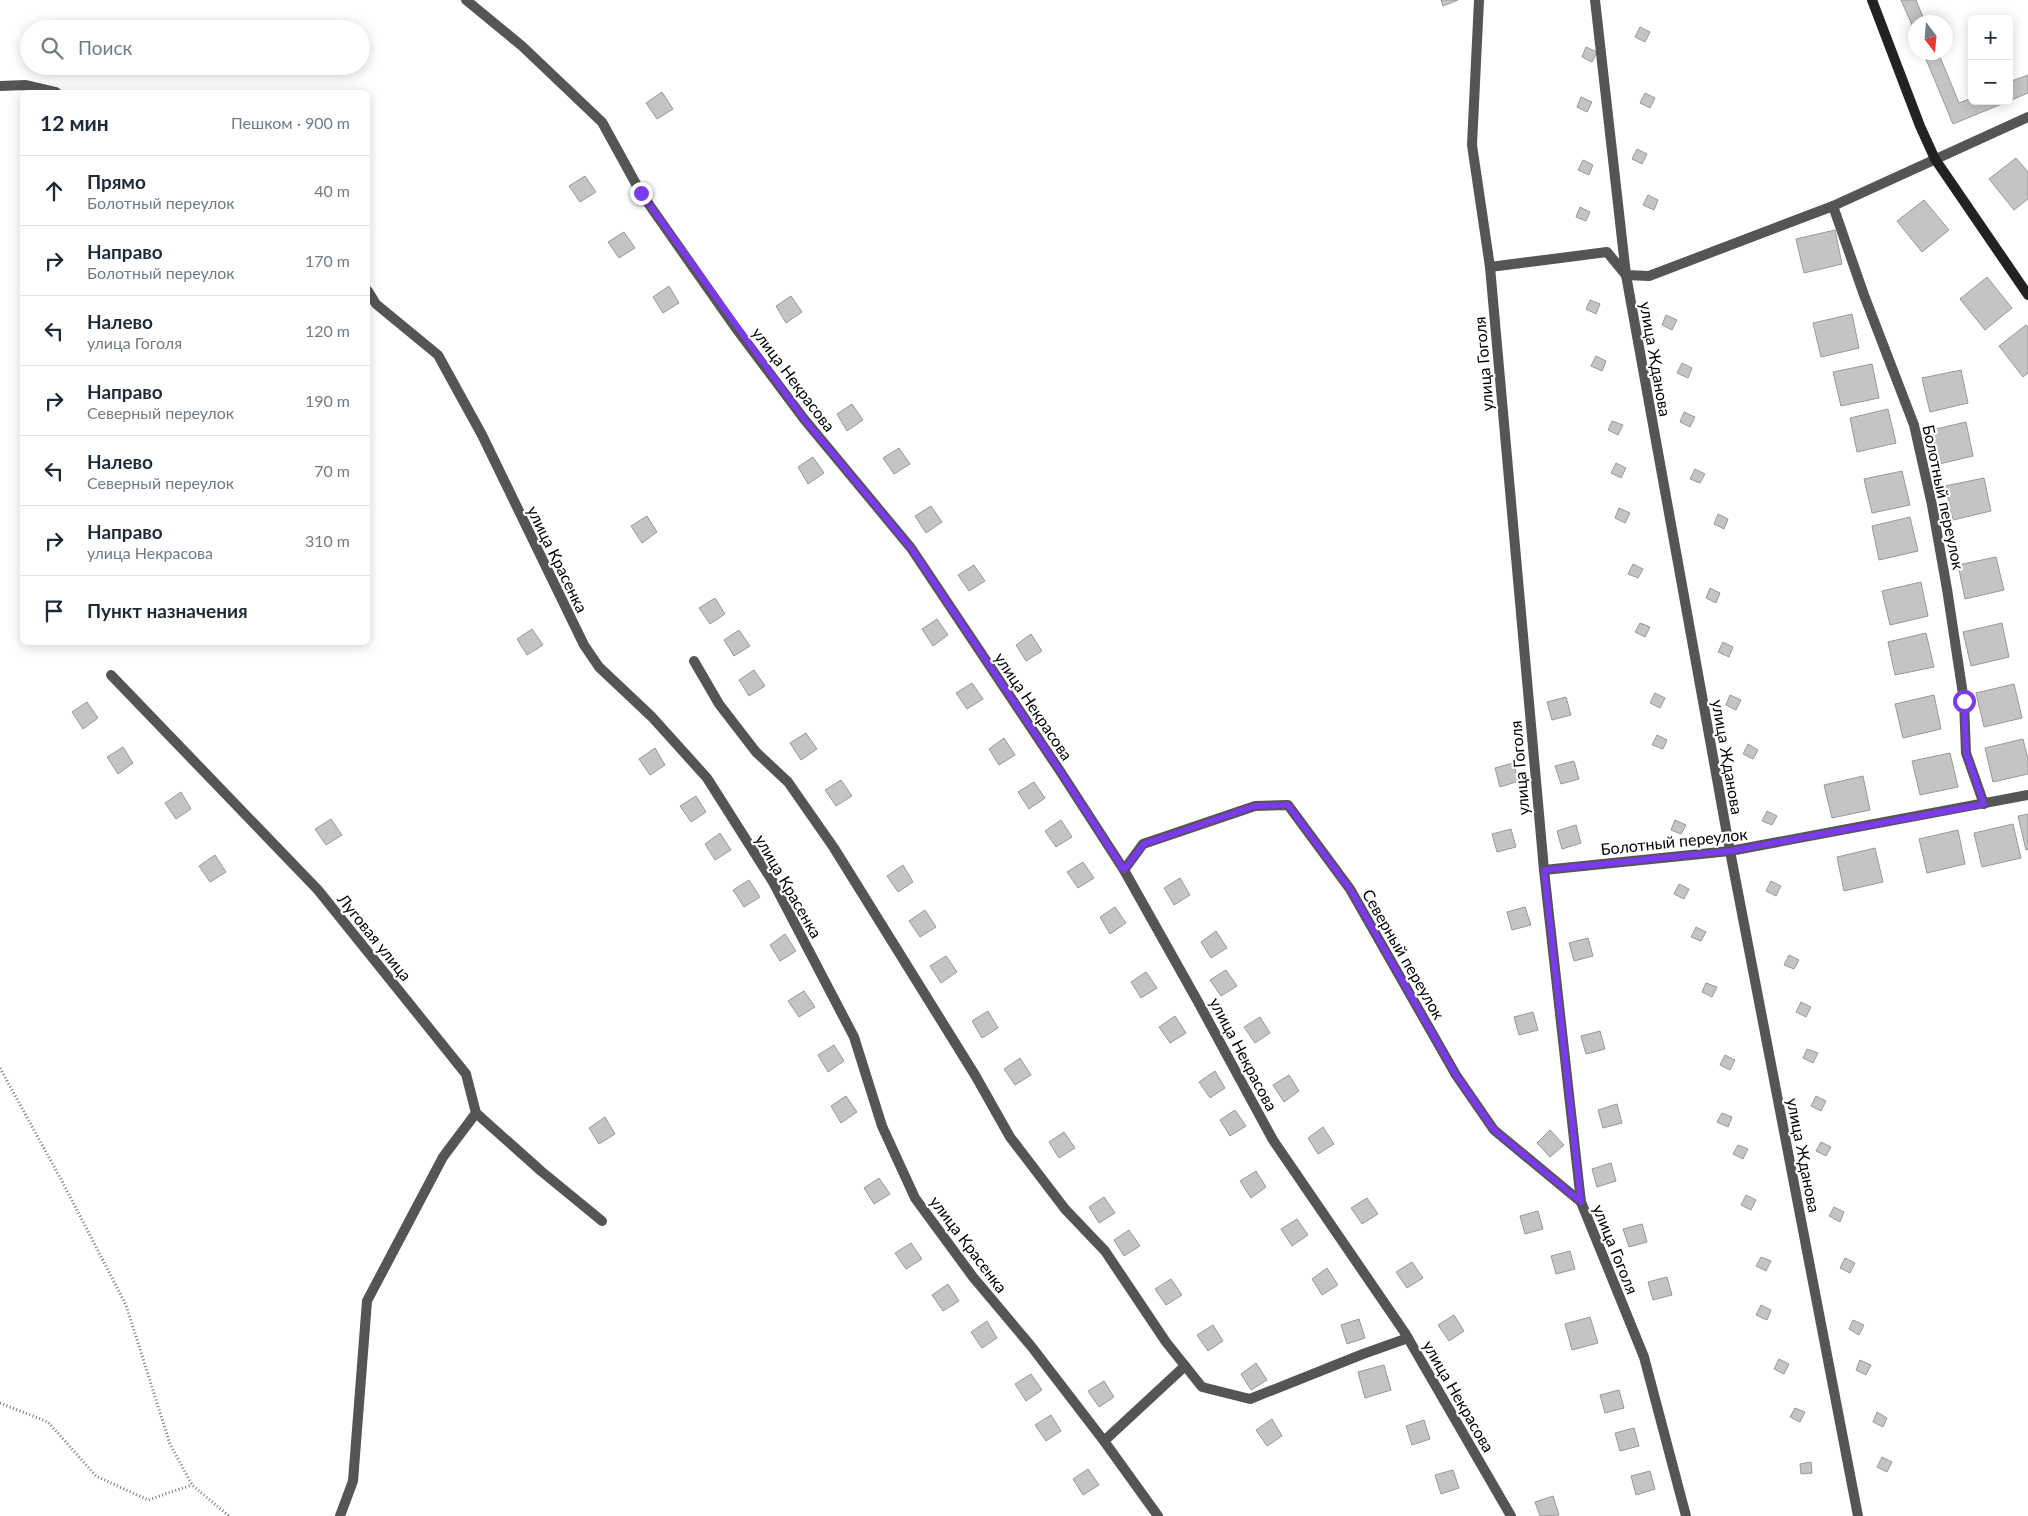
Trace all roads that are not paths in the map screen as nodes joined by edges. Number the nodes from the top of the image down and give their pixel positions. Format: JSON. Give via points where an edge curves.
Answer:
{"nodes":[{"id":1,"x":466,"y":0,"type":"edge"},
{"id":2,"x":1478,"y":0,"type":"edge"},
{"id":3,"x":1595,"y":0,"type":"edge"},
{"id":4,"x":1872,"y":0,"type":"edge"},
{"id":5,"x":0,"y":86,"type":"edge"},
{"id":6,"x":47,"y":90,"type":"edge"},
{"id":7,"x":2028,"y":117,"type":"edge"},
{"id":8,"x":1935,"y":159,"type":"junction"},
{"id":9,"x":1833,"y":206,"type":"junction"},
{"id":10,"x":1490,"y":267,"type":"junction"},
{"id":11,"x":1626,"y":275,"type":"junction"},
{"id":12,"x":370,"y":294,"type":"edge"},
{"id":13,"x":2028,"y":295,"type":"edge"},
{"id":14,"x":694,"y":661,"type":"dead end"},
{"id":15,"x":111,"y":676,"type":"dead end"},
{"id":16,"x":2028,"y":795,"type":"edge"},
{"id":17,"x":1984,"y":804,"type":"junction"},
{"id":18,"x":1730,"y":851,"type":"junction"},
{"id":19,"x":1124,"y":870,"type":"junction"},
{"id":20,"x":1544,"y":870,"type":"junction"},
{"id":21,"x":476,"y":1113,"type":"junction"},
{"id":22,"x":1581,"y":1202,"type":"junction"},
{"id":23,"x":602,"y":1221,"type":"dead end"},
{"id":24,"x":1408,"y":1338,"type":"junction"},
{"id":25,"x":1185,"y":1366,"type":"junction"},
{"id":26,"x":1104,"y":1441,"type":"junction"},
{"id":27,"x":340,"y":1516,"type":"edge"},
{"id":28,"x":1158,"y":1516,"type":"edge"},
{"id":29,"x":1511,"y":1516,"type":"edge"},
{"id":30,"x":1686,"y":1516,"type":"edge"},
{"id":31,"x":1858,"y":1516,"type":"edge"}],
"edges":[{"from":1,"to":19,"type":"street","name":"улица Некрасова","via":[[522,46],[602,122],[641,193],[735,326],[804,419],[911,548]]},
{"from":2,"to":10,"type":"street","name":"улица Гоголя","via":[[1472,145]]},
{"from":3,"to":11,"type":"street","name":"улица Жданова"},
{"from":4,"to":8,"type":"street"},
{"from":5,"to":6,"type":"street","via":[[26,85]]},
{"from":7,"to":8,"type":"street"},
{"from":8,"to":9,"type":"street"},
{"from":8,"to":13,"type":"street"},
{"from":9,"to":11,"type":"street","via":[[1649,276]]},
{"from":9,"to":17,"type":"street","name":"Болотный переулок","via":[[1914,425],[1947,589],[1964,701],[1966,753]]},
{"from":10,"to":11,"type":"street","via":[[1607,252]]},
{"from":10,"to":20,"type":"street","name":"улица Гоголя"},
{"from":11,"to":18,"type":"street","name":"улица Жданова"},
{"from":12,"to":26,"type":"street","name":"улица Красенка","via":[[376,304],[438,355],[482,435],[584,645],[599,667],[652,717],[707,778],[773,882],[854,1037],[882,1126],[915,1198],[973,1278],[1031,1346]]},
{"from":14,"to":25,"type":"street","via":[[719,704],[756,752],[788,782],[834,848],[1010,1137],[1065,1209],[1105,1251]]},
{"from":15,"to":21,"type":"street","name":"Луговая улица","via":[[318,890],[466,1074]]},
{"from":16,"to":17,"type":"street","name":"Болотный переулок"},
{"from":17,"to":18,"type":"street","name":"Болотный переулок"},
{"from":18,"to":20,"type":"street","name":"Болотный переулок"},
{"from":18,"to":31,"type":"street","name":"улица Жданова"},
{"from":19,"to":22,"type":"street","name":"Северный переулок","via":[[1144,844],[1255,806],[1288,805],[1350,889],[1456,1075],[1494,1130]]},
{"from":19,"to":24,"type":"street","name":"улица Некрасова","via":[[1273,1140]]},
{"from":20,"to":22,"type":"street","name":"улица Гоголя"},
{"from":21,"to":23,"type":"street"},
{"from":21,"to":27,"type":"street","via":[[443,1157],[367,1301],[353,1480]]},
{"from":22,"to":30,"type":"street","name":"улица Гоголя","via":[[1644,1357]]},
{"from":24,"to":25,"type":"street","via":[[1250,1399],[1202,1387]]},
{"from":24,"to":29,"type":"street","name":"улица Некрасова"},
{"from":25,"to":26,"type":"street"},
{"from":26,"to":28,"type":"street","name":"улица Красенка"}]}
